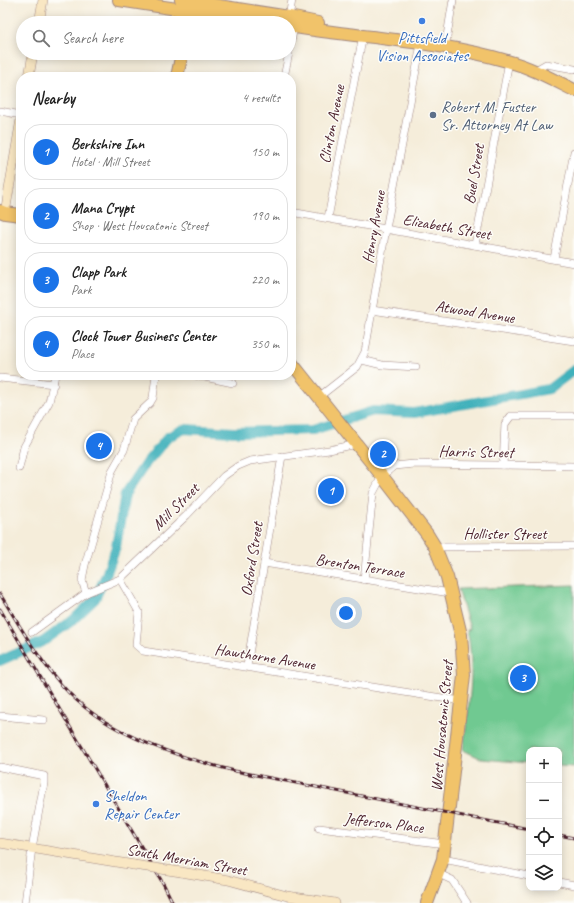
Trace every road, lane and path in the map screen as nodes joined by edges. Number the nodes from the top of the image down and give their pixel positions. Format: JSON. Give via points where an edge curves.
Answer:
{"nodes":[{"id":1,"x":43,"y":0,"type":"edge"},
{"id":2,"x":119,"y":0,"type":"edge"},
{"id":3,"x":292,"y":0,"type":"edge"},
{"id":4,"x":453,"y":0,"type":"edge"},
{"id":5,"x":188,"y":7,"type":"edge"},
{"id":6,"x":40,"y":16,"type":"edge"},
{"id":7,"x":232,"y":16,"type":"edge"},
{"id":8,"x":243,"y":16,"type":"edge"},
{"id":9,"x":291,"y":16,"type":"edge"},
{"id":10,"x":296,"y":25,"type":"edge"},
{"id":11,"x":363,"y":35,"type":"junction"},
{"id":12,"x":421,"y":44,"type":"junction"},
{"id":13,"x":445,"y":48,"type":"junction"},
{"id":14,"x":32,"y":60,"type":"edge"},
{"id":15,"x":181,"y":60,"type":"edge"},
{"id":16,"x":287,"y":60,"type":"edge"},
{"id":17,"x":509,"y":61,"type":"junction"},
{"id":18,"x":574,"y":69,"type":"edge"},
{"id":19,"x":534,"y":71,"type":"junction"},
{"id":20,"x":30,"y":72,"type":"edge"},
{"id":21,"x":178,"y":72,"type":"edge"},
{"id":22,"x":285,"y":72,"type":"edge"},
{"id":23,"x":574,"y":90,"type":"edge"},
{"id":24,"x":0,"y":111,"type":"edge"},
{"id":25,"x":16,"y":114,"type":"edge"},
{"id":26,"x":16,"y":144,"type":"edge"},
{"id":27,"x":574,"y":152,"type":"edge"},
{"id":28,"x":2,"y":213,"type":"edge"},
{"id":29,"x":296,"y":213,"type":"edge"},
{"id":30,"x":16,"y":214,"type":"edge"},
{"id":31,"x":328,"y":218,"type":"junction"},
{"id":32,"x":386,"y":229,"type":"junction"},
{"id":33,"x":475,"y":245,"type":"junction"},
{"id":34,"x":554,"y":259,"type":"junction"},
{"id":35,"x":574,"y":264,"type":"edge"},
{"id":36,"x":372,"y":310,"type":"junction"},
{"id":37,"x":574,"y":341,"type":"edge"},
{"id":38,"x":362,"y":360,"type":"junction"},
{"id":39,"x":416,"y":367,"type":"dead end"},
{"id":40,"x":296,"y":368,"type":"edge"},
{"id":41,"x":0,"y":378,"type":"edge"},
{"id":42,"x":16,"y":380,"type":"edge"},
{"id":43,"x":18,"y":380,"type":"edge"},
{"id":44,"x":54,"y":380,"type":"edge"},
{"id":45,"x":155,"y":380,"type":"edge"},
{"id":46,"x":219,"y":380,"type":"edge"},
{"id":47,"x":233,"y":383,"type":"dead end"},
{"id":48,"x":54,"y":384,"type":"junction"},
{"id":49,"x":320,"y":396,"type":"junction"},
{"id":50,"x":574,"y":416,"type":"edge"},
{"id":51,"x":354,"y":441,"type":"junction"},
{"id":52,"x":282,"y":456,"type":"junction"},
{"id":53,"x":503,"y":465,"type":"junction"},
{"id":54,"x":574,"y":466,"type":"edge"},
{"id":55,"x":20,"y":468,"type":"dead end"},
{"id":56,"x":382,"y":476,"type":"junction"},
{"id":57,"x":574,"y":546,"type":"edge"},
{"id":58,"x":435,"y":548,"type":"junction"},
{"id":59,"x":264,"y":563,"type":"junction"},
{"id":60,"x":120,"y":579,"type":"junction"},
{"id":61,"x":364,"y":580,"type":"junction"},
{"id":62,"x":86,"y":593,"type":"junction"},
{"id":63,"x":450,"y":593,"type":"junction"},
{"id":64,"x":32,"y":632,"type":"dead end"},
{"id":65,"x":248,"y":666,"type":"junction"},
{"id":66,"x":462,"y":700,"type":"junction"},
{"id":67,"x":0,"y":716,"type":"edge"},
{"id":68,"x":44,"y":720,"type":"dead end"},
{"id":69,"x":0,"y":767,"type":"edge"},
{"id":70,"x":318,"y":828,"type":"dead end"},
{"id":71,"x":0,"y":843,"type":"edge"},
{"id":72,"x":445,"y":844,"type":"junction"},
{"id":73,"x":32,"y":848,"type":"junction"},
{"id":74,"x":443,"y":859,"type":"junction"},
{"id":75,"x":439,"y":874,"type":"junction"},
{"id":76,"x":526,"y":875,"type":"edge"},
{"id":77,"x":562,"y":883,"type":"edge"},
{"id":78,"x":574,"y":885,"type":"edge"},
{"id":79,"x":25,"y":903,"type":"edge"},
{"id":80,"x":335,"y":903,"type":"edge"},
{"id":81,"x":427,"y":903,"type":"edge"},
{"id":82,"x":467,"y":903,"type":"edge"}],
"edges":[{"from":1,"to":6,"type":"street"},
{"from":2,"to":5,"type":"highway"},
{"from":3,"to":9,"type":"street"},
{"from":4,"to":13,"type":"street"},
{"from":5,"to":7,"type":"highway"},
{"from":5,"to":8,"type":"highway"},
{"from":10,"to":11,"type":"highway"},
{"from":11,"to":12,"type":"highway"},
{"from":11,"to":31,"type":"street","name":"Clinton Avenue"},
{"from":12,"to":13,"type":"highway"},
{"from":12,"to":32,"type":"street","name":"Henry Avenue"},
{"from":13,"to":17,"type":"highway"},
{"from":14,"to":20,"type":"street"},
{"from":15,"to":21,"type":"highway"},
{"from":16,"to":22,"type":"street"},
{"from":17,"to":19,"type":"highway"},
{"from":17,"to":33,"type":"street","name":"Buel Street"},
{"from":18,"to":19,"type":"street","via":[[546,64]]},
{"from":19,"to":23,"type":"highway"},
{"from":24,"to":25,"type":"street"},
{"from":26,"to":28,"type":"street"},
{"from":27,"to":34,"type":"street"},
{"from":28,"to":30,"type":"highway"},
{"from":29,"to":31,"type":"street","name":"Elizabeth Street"},
{"from":31,"to":32,"type":"street","name":"Elizabeth Street"},
{"from":32,"to":33,"type":"street","name":"Elizabeth Street"},
{"from":32,"to":36,"type":"street","name":"Henry Avenue"},
{"from":33,"to":34,"type":"street","name":"Elizabeth Street"},
{"from":34,"to":35,"type":"street","name":"Elizabeth Street"},
{"from":36,"to":37,"type":"street","name":"Atwood Avenue"},
{"from":36,"to":38,"type":"street","name":"Henry Avenue"},
{"from":38,"to":39,"type":"street","via":[[382,365]]},
{"from":38,"to":49,"type":"street","via":[[357,368]]},
{"from":40,"to":49,"type":"highway","name":"West Housatonic Street"},
{"from":41,"to":42,"type":"street"},
{"from":43,"to":48,"type":"street"},
{"from":44,"to":48,"type":"street"},
{"from":45,"to":62,"type":"street","via":[[150,403],[133,419],[124,450],[112,471],[85,565],[82,580]]},
{"from":46,"to":47,"type":"street"},
{"from":48,"to":55,"type":"street","via":[[49,402],[24,447]]},
{"from":49,"to":51,"type":"highway","name":"West Housatonic Street"},
{"from":50,"to":53,"type":"street","via":[[515,415],[506,420]]},
{"from":51,"to":52,"type":"street","name":"Mill Street","via":[[329,450]]},
{"from":51,"to":56,"type":"highway","name":"West Housatonic Street"},
{"from":52,"to":59,"type":"street","name":"Oxford Street"},
{"from":52,"to":60,"type":"street","name":"Mill Street","via":[[244,463],[224,476]]},
{"from":53,"to":54,"type":"street","name":"Harris Street"},
{"from":53,"to":56,"type":"street","name":"Harris Street","via":[[400,464]]},
{"from":56,"to":58,"type":"highway","name":"West Housatonic Street"},
{"from":56,"to":61,"type":"street","via":[[373,493]]},
{"from":57,"to":58,"type":"street","name":"Hollister Street"},
{"from":58,"to":63,"type":"highway","name":"West Housatonic Street"},
{"from":59,"to":61,"type":"street","name":"Brenton Terrace"},
{"from":59,"to":65,"type":"street","name":"Oxford Street"},
{"from":60,"to":62,"type":"street","name":"Mill Street"},
{"from":60,"to":65,"type":"street","name":"Hawthorne Avenue","via":[[138,612],[135,640],[139,649]]},
{"from":61,"to":63,"type":"street","name":"Brenton Terrace"},
{"from":62,"to":64,"type":"street","name":"Mill Street"},
{"from":63,"to":66,"type":"highway","name":"West Housatonic Street","via":[[464,652]]},
{"from":65,"to":66,"type":"street","name":"Hawthorne Avenue","via":[[397,692]]},
{"from":66,"to":72,"type":"highway","name":"West Housatonic Street"},
{"from":67,"to":68,"type":"street"},
{"from":69,"to":73,"type":"street","via":[[44,776]]},
{"from":70,"to":72,"type":"street","name":"Jefferson Place"},
{"from":71,"to":73,"type":"street","name":"South Merriam Street"},
{"from":72,"to":74,"type":"highway","name":"West Housatonic Street"},
{"from":73,"to":79,"type":"street"},
{"from":73,"to":80,"type":"street","name":"South Merriam Street","bridge":true,"via":[[228,880],[287,896]]},
{"from":74,"to":75,"type":"highway","name":"West Housatonic Street"},
{"from":74,"to":76,"type":"street"},
{"from":75,"to":81,"type":"highway","name":"West Housatonic Street"},
{"from":75,"to":82,"type":"street","via":[[452,880]]},
{"from":77,"to":78,"type":"street"}]}
